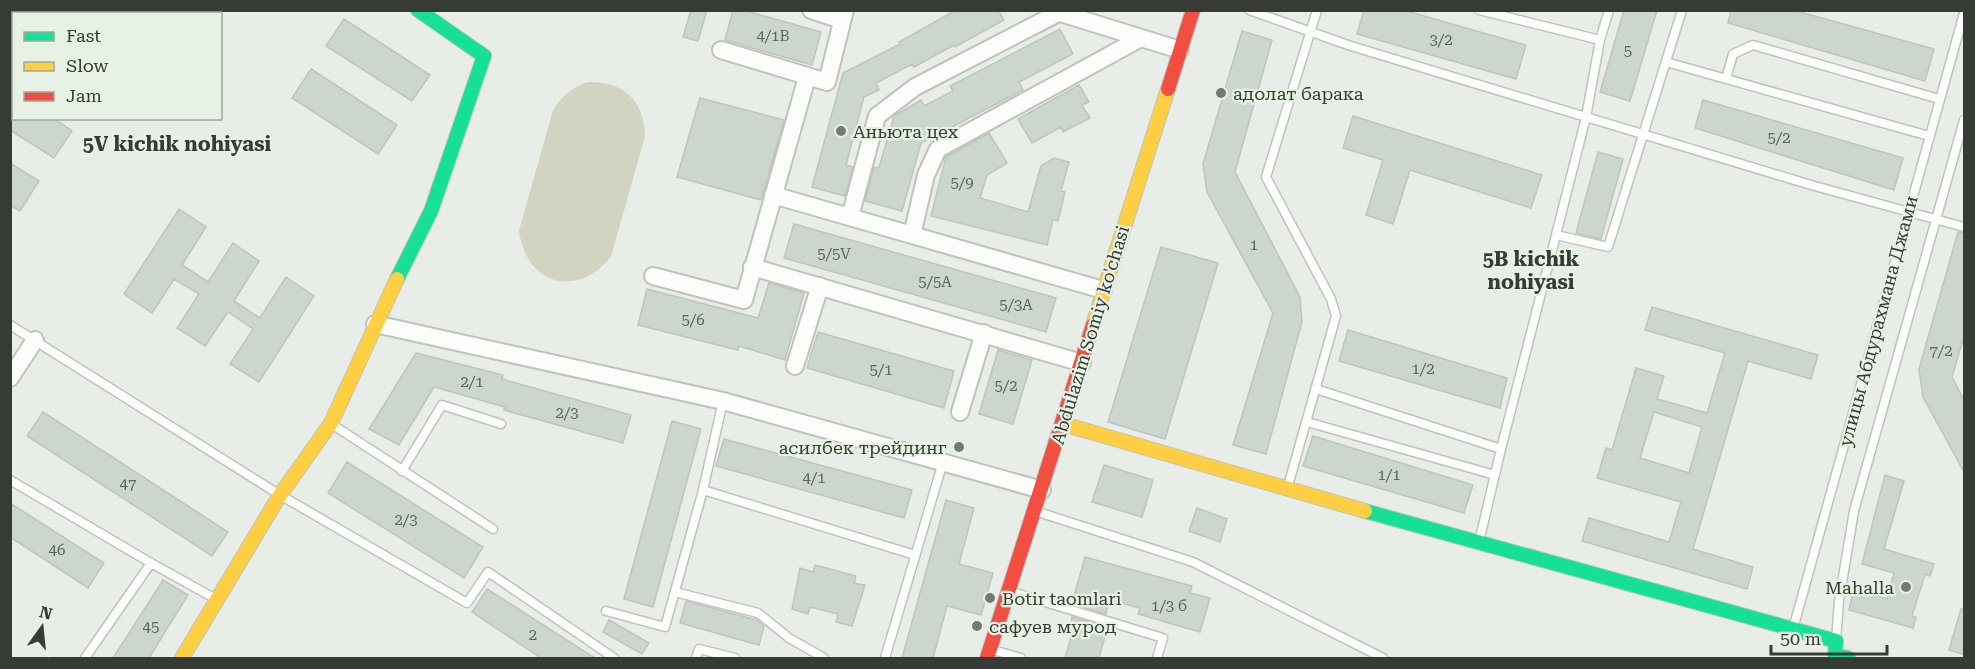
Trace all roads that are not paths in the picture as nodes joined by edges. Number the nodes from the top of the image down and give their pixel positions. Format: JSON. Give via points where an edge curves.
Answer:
{"nodes":[{"id":1,"x":418,"y":10,"type":"edge"},
{"id":2,"x":811,"y":10,"type":"edge"},
{"id":3,"x":1193,"y":10,"type":"edge"},
{"id":4,"x":1249,"y":10,"type":"edge"},
{"id":5,"x":1317,"y":10,"type":"edge"},
{"id":6,"x":1479,"y":10,"type":"edge"},
{"id":7,"x":1609,"y":10,"type":"edge"},
{"id":8,"x":1682,"y":10,"type":"edge"},
{"id":9,"x":1055,"y":12,"type":"edge"},
{"id":10,"x":1965,"y":13,"type":"edge"},
{"id":11,"x":843,"y":15,"type":"edge"},
{"id":12,"x":1311,"y":31,"type":"junction"},
{"id":13,"x":1141,"y":38,"type":"junction"},
{"id":14,"x":1600,"y":40,"type":"junction"},
{"id":15,"x":721,"y":50,"type":"dead end"},
{"id":16,"x":1180,"y":50,"type":"junction"},
{"id":17,"x":1666,"y":62,"type":"junction"},
{"id":18,"x":807,"y":77,"type":"junction"},
{"id":19,"x":1726,"y":79,"type":"junction"},
{"id":20,"x":1939,"y":99,"type":"junction"},
{"id":21,"x":1586,"y":117,"type":"junction"},
{"id":22,"x":1965,"y":120,"type":"edge"},
{"id":23,"x":1644,"y":135,"type":"junction"},
{"id":24,"x":1929,"y":136,"type":"junction"},
{"id":25,"x":773,"y":195,"type":"junction"},
{"id":26,"x":1909,"y":211,"type":"junction"},
{"id":27,"x":849,"y":217,"type":"junction"},
{"id":28,"x":1938,"y":219,"type":"junction"},
{"id":29,"x":1965,"y":227,"type":"edge"},
{"id":30,"x":912,"y":235,"type":"junction"},
{"id":31,"x":1556,"y":235,"type":"junction"},
{"id":32,"x":752,"y":267,"type":"junction"},
{"id":33,"x":653,"y":276,"type":"dead end"},
{"id":34,"x":820,"y":286,"type":"junction"},
{"id":35,"x":1102,"y":290,"type":"junction"},
{"id":36,"x":375,"y":324,"type":"junction"},
{"id":37,"x":10,"y":325,"type":"edge"},
{"id":38,"x":984,"y":333,"type":"junction"},
{"id":39,"x":35,"y":340,"type":"junction"},
{"id":40,"x":1082,"y":363,"type":"junction"},
{"id":41,"x":795,"y":366,"type":"dead end"},
{"id":42,"x":10,"y":378,"type":"edge"},
{"id":43,"x":1316,"y":389,"type":"junction"},
{"id":44,"x":723,"y":401,"type":"junction"},
{"id":45,"x":960,"y":412,"type":"dead end"},
{"id":46,"x":1307,"y":422,"type":"junction"},
{"id":47,"x":330,"y":423,"type":"junction"},
{"id":48,"x":501,"y":424,"type":"dead end"},
{"id":49,"x":1063,"y":424,"type":"junction"},
{"id":50,"x":1501,"y":449,"type":"junction"},
{"id":51,"x":943,"y":462,"type":"junction"},
{"id":52,"x":402,"y":471,"type":"junction"},
{"id":53,"x":1495,"y":475,"type":"junction"},
{"id":54,"x":10,"y":480,"type":"edge"},
{"id":55,"x":1287,"y":487,"type":"junction"},
{"id":56,"x":703,"y":490,"type":"junction"},
{"id":57,"x":1042,"y":490,"type":"junction"},
{"id":58,"x":280,"y":495,"type":"junction"},
{"id":59,"x":1035,"y":511,"type":"junction"},
{"id":60,"x":493,"y":529,"type":"dead end"},
{"id":61,"x":1479,"y":544,"type":"junction"},
{"id":62,"x":915,"y":555,"type":"junction"},
{"id":63,"x":151,"y":563,"type":"junction"},
{"id":64,"x":1009,"y":591,"type":"junction"},
{"id":65,"x":675,"y":592,"type":"junction"},
{"id":66,"x":219,"y":601,"type":"junction"},
{"id":67,"x":606,"y":611,"type":"dead end"},
{"id":68,"x":1793,"y":629,"type":"junction"},
{"id":69,"x":1838,"y":653,"type":"edge"},
{"id":70,"x":988,"y":654,"type":"edge"},
{"id":71,"x":85,"y":658,"type":"edge"},
{"id":72,"x":182,"y":658,"type":"edge"},
{"id":73,"x":614,"y":658,"type":"edge"},
{"id":74,"x":696,"y":658,"type":"edge"},
{"id":75,"x":735,"y":658,"type":"edge"},
{"id":76,"x":824,"y":658,"type":"edge"},
{"id":77,"x":885,"y":658,"type":"edge"},
{"id":78,"x":1021,"y":658,"type":"edge"},
{"id":79,"x":1157,"y":658,"type":"edge"},
{"id":80,"x":1383,"y":658,"type":"edge"}],
"edges":[{"from":1,"to":36,"type":"street","via":[[484,56],[431,211]]},
{"from":2,"to":11,"type":"street"},
{"from":3,"to":16,"type":"street","name":"Abdulazim Somiy ko'chasi"},
{"from":4,"to":12,"type":"lane"},
{"from":5,"to":12,"type":"lane"},
{"from":6,"to":14,"type":"lane"},
{"from":7,"to":14,"type":"lane"},
{"from":8,"to":17,"type":"lane"},
{"from":9,"to":13,"type":"street"},
{"from":9,"to":27,"type":"street","via":[[915,87],[877,116]]},
{"from":10,"to":20,"type":"lane","name":"улицы Абдурахмана Джами"},
{"from":11,"to":18,"type":"street","via":[[826,82]]},
{"from":12,"to":21,"type":"lane"},
{"from":12,"to":43,"type":"lane","via":[[1266,177],[1331,299],[1336,316]]},
{"from":13,"to":16,"type":"street"},
{"from":13,"to":30,"type":"street","via":[[938,149],[926,176]]},
{"from":14,"to":21,"type":"lane"},
{"from":15,"to":18,"type":"street"},
{"from":16,"to":35,"type":"street","name":"Abdulazim Somiy ko'chasi"},
{"from":17,"to":19,"type":"lane"},
{"from":17,"to":23,"type":"lane"},
{"from":18,"to":25,"type":"street"},
{"from":19,"to":20,"type":"lane","via":[[1733,54],[1753,45]]},
{"from":19,"to":24,"type":"lane"},
{"from":20,"to":24,"type":"lane","name":"улицы Абдурахмана Джами"},
{"from":21,"to":23,"type":"lane"},
{"from":21,"to":31,"type":"lane"},
{"from":22,"to":28,"type":"lane"},
{"from":23,"to":26,"type":"lane"},
{"from":23,"to":31,"type":"lane","via":[[1608,247]]},
{"from":24,"to":26,"type":"lane","name":"улицы Абдурахмана Джами"},
{"from":25,"to":27,"type":"street"},
{"from":25,"to":32,"type":"street"},
{"from":26,"to":28,"type":"lane"},
{"from":26,"to":68,"type":"lane","name":"улицы Абдурахмана Джами"},
{"from":27,"to":30,"type":"street"},
{"from":28,"to":29,"type":"lane"},
{"from":28,"to":69,"type":"lane","via":[[1854,511],[1839,601]]},
{"from":30,"to":35,"type":"street"},
{"from":31,"to":50,"type":"lane"},
{"from":32,"to":33,"type":"street","via":[[744,300]]},
{"from":32,"to":34,"type":"street"},
{"from":34,"to":38,"type":"street"},
{"from":34,"to":41,"type":"street"},
{"from":35,"to":40,"type":"street","name":"Abdulazim Somiy ko'chasi"},
{"from":36,"to":44,"type":"street"},
{"from":36,"to":47,"type":"street"},
{"from":37,"to":39,"type":"lane"},
{"from":38,"to":40,"type":"street"},
{"from":38,"to":45,"type":"street"},
{"from":39,"to":42,"type":"street"},
{"from":39,"to":58,"type":"lane"},
{"from":40,"to":49,"type":"street","name":"Abdulazim Somiy ko'chasi"},
{"from":43,"to":46,"type":"lane"},
{"from":43,"to":50,"type":"lane"},
{"from":44,"to":51,"type":"street"},
{"from":44,"to":56,"type":"lane"},
{"from":46,"to":53,"type":"lane"},
{"from":46,"to":55,"type":"lane"},
{"from":47,"to":52,"type":"lane"},
{"from":47,"to":58,"type":"street"},
{"from":48,"to":52,"type":"lane","via":[[442,405]]},
{"from":49,"to":55,"type":"street"},
{"from":49,"to":57,"type":"street","name":"Abdulazim Somiy ko'chasi"},
{"from":50,"to":53,"type":"lane"},
{"from":51,"to":57,"type":"street"},
{"from":51,"to":62,"type":"lane"},
{"from":52,"to":60,"type":"lane"},
{"from":53,"to":61,"type":"lane"},
{"from":54,"to":63,"type":"lane"},
{"from":55,"to":61,"type":"street"},
{"from":56,"to":62,"type":"lane"},
{"from":56,"to":65,"type":"lane"},
{"from":57,"to":59,"type":"street","name":"Abdulazim Somiy ko'chasi"},
{"from":58,"to":66,"type":"street"},
{"from":58,"to":73,"type":"lane","via":[[467,603],[488,572]]},
{"from":59,"to":64,"type":"street","name":"Abdulazim Somiy ko'chasi"},
{"from":59,"to":80,"type":"lane","via":[[1193,562]]},
{"from":61,"to":68,"type":"street"},
{"from":62,"to":77,"type":"lane"},
{"from":63,"to":66,"type":"lane"},
{"from":63,"to":71,"type":"lane"},
{"from":64,"to":70,"type":"street","name":"Abdulazim Somiy ko'chasi"},
{"from":64,"to":79,"type":"lane","via":[[1163,638]]},
{"from":65,"to":67,"type":"lane","via":[[665,627]]},
{"from":65,"to":76,"type":"lane","via":[[758,613],[789,638]]},
{"from":66,"to":72,"type":"street"},
{"from":68,"to":69,"type":"street"},
{"from":70,"to":78,"type":"lane"},
{"from":74,"to":75,"type":"lane","via":[[699,649]]}]}
